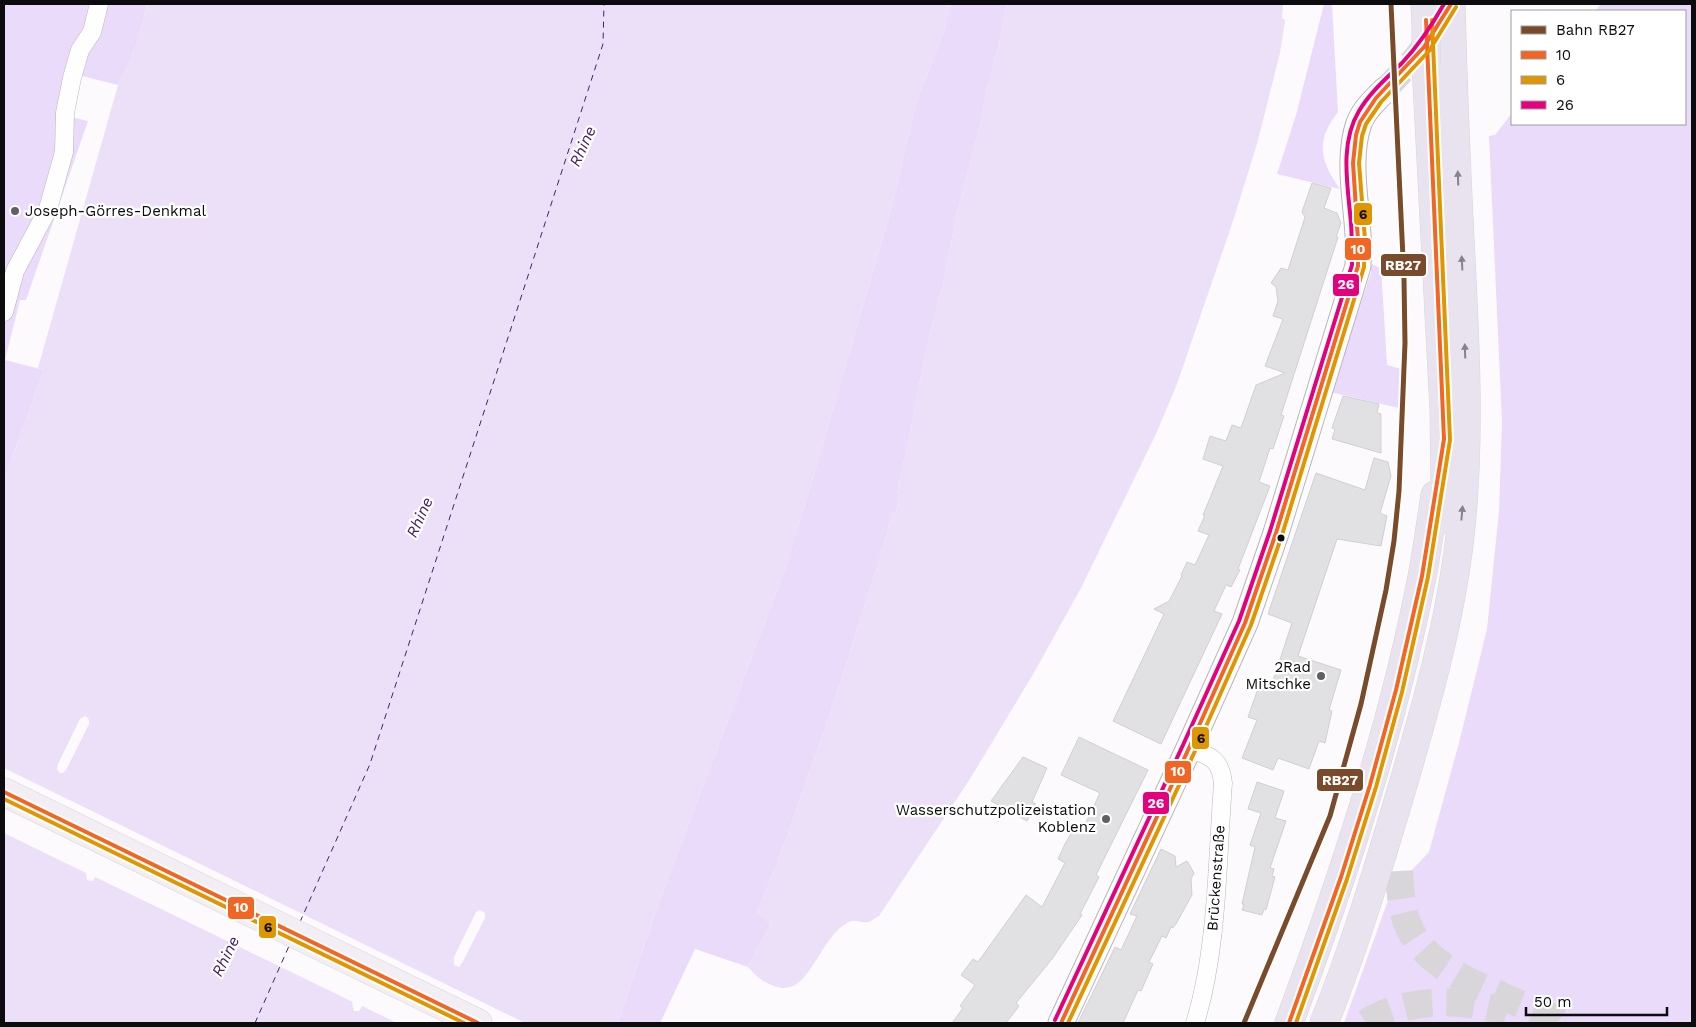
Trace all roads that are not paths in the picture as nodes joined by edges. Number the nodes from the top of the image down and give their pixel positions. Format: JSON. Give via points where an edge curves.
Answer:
{"nodes":[{"id":1,"x":99,"y":4,"type":"edge"},
{"id":2,"x":1451,"y":4,"type":"edge"},
{"id":3,"x":1425,"y":13,"type":"edge"},
{"id":4,"x":1385,"y":90,"type":"tunnel mouth"},
{"id":5,"x":4,"y":312,"type":"edge"},
{"id":6,"x":1444,"y":439,"type":"junction"},
{"id":7,"x":1189,"y":748,"type":"junction"},
{"id":8,"x":1410,"y":762,"type":"junction"},
{"id":9,"x":4,"y":792,"type":"edge"},
{"id":10,"x":4,"y":809,"type":"edge"},
{"id":11,"x":1399,"y":871,"type":"tunnel mouth"},
{"id":12,"x":442,"y":1023,"type":"edge"},
{"id":13,"x":478,"y":1023,"type":"edge"},
{"id":14,"x":1061,"y":1023,"type":"edge"},
{"id":15,"x":1195,"y":1023,"type":"edge"},
{"id":16,"x":1289,"y":1023,"type":"edge"},
{"id":17,"x":1308,"y":1023,"type":"edge"},
{"id":18,"x":1324,"y":1023,"type":"edge"}],
"edges":[{"from":1,"to":5,"type":"street","via":[[92,32],[80,50],[72,78],[65,113],[64,152],[48,208],[15,271]]},
{"from":8,"to":2,"type":"highway","one_way":true,"via":[[1451,596],[1464,480],[1466,380]]},
{"from":3,"to":6,"type":"highway","bridge":true},
{"from":4,"to":7,"type":"street","via":[[1364,113],[1355,140],[1353,169],[1358,266],[1245,623]]},
{"from":6,"to":16,"type":"highway","via":[[1422,576],[1387,724],[1341,878]]},
{"from":6,"to":17,"type":"highway","via":[[1440,555],[1434,602],[1418,674],[1367,852]]},
{"from":7,"to":14,"type":"street"},
{"from":7,"to":15,"type":"street","name":"Brückenstraße","via":[[1215,761],[1221,770],[1223,783],[1208,974]]},
{"from":8,"to":11,"type":"highway"},
{"from":8,"to":18,"type":"highway","via":[[1358,930]]},
{"from":9,"to":13,"type":"main road"},
{"from":10,"to":12,"type":"main road"}]}
